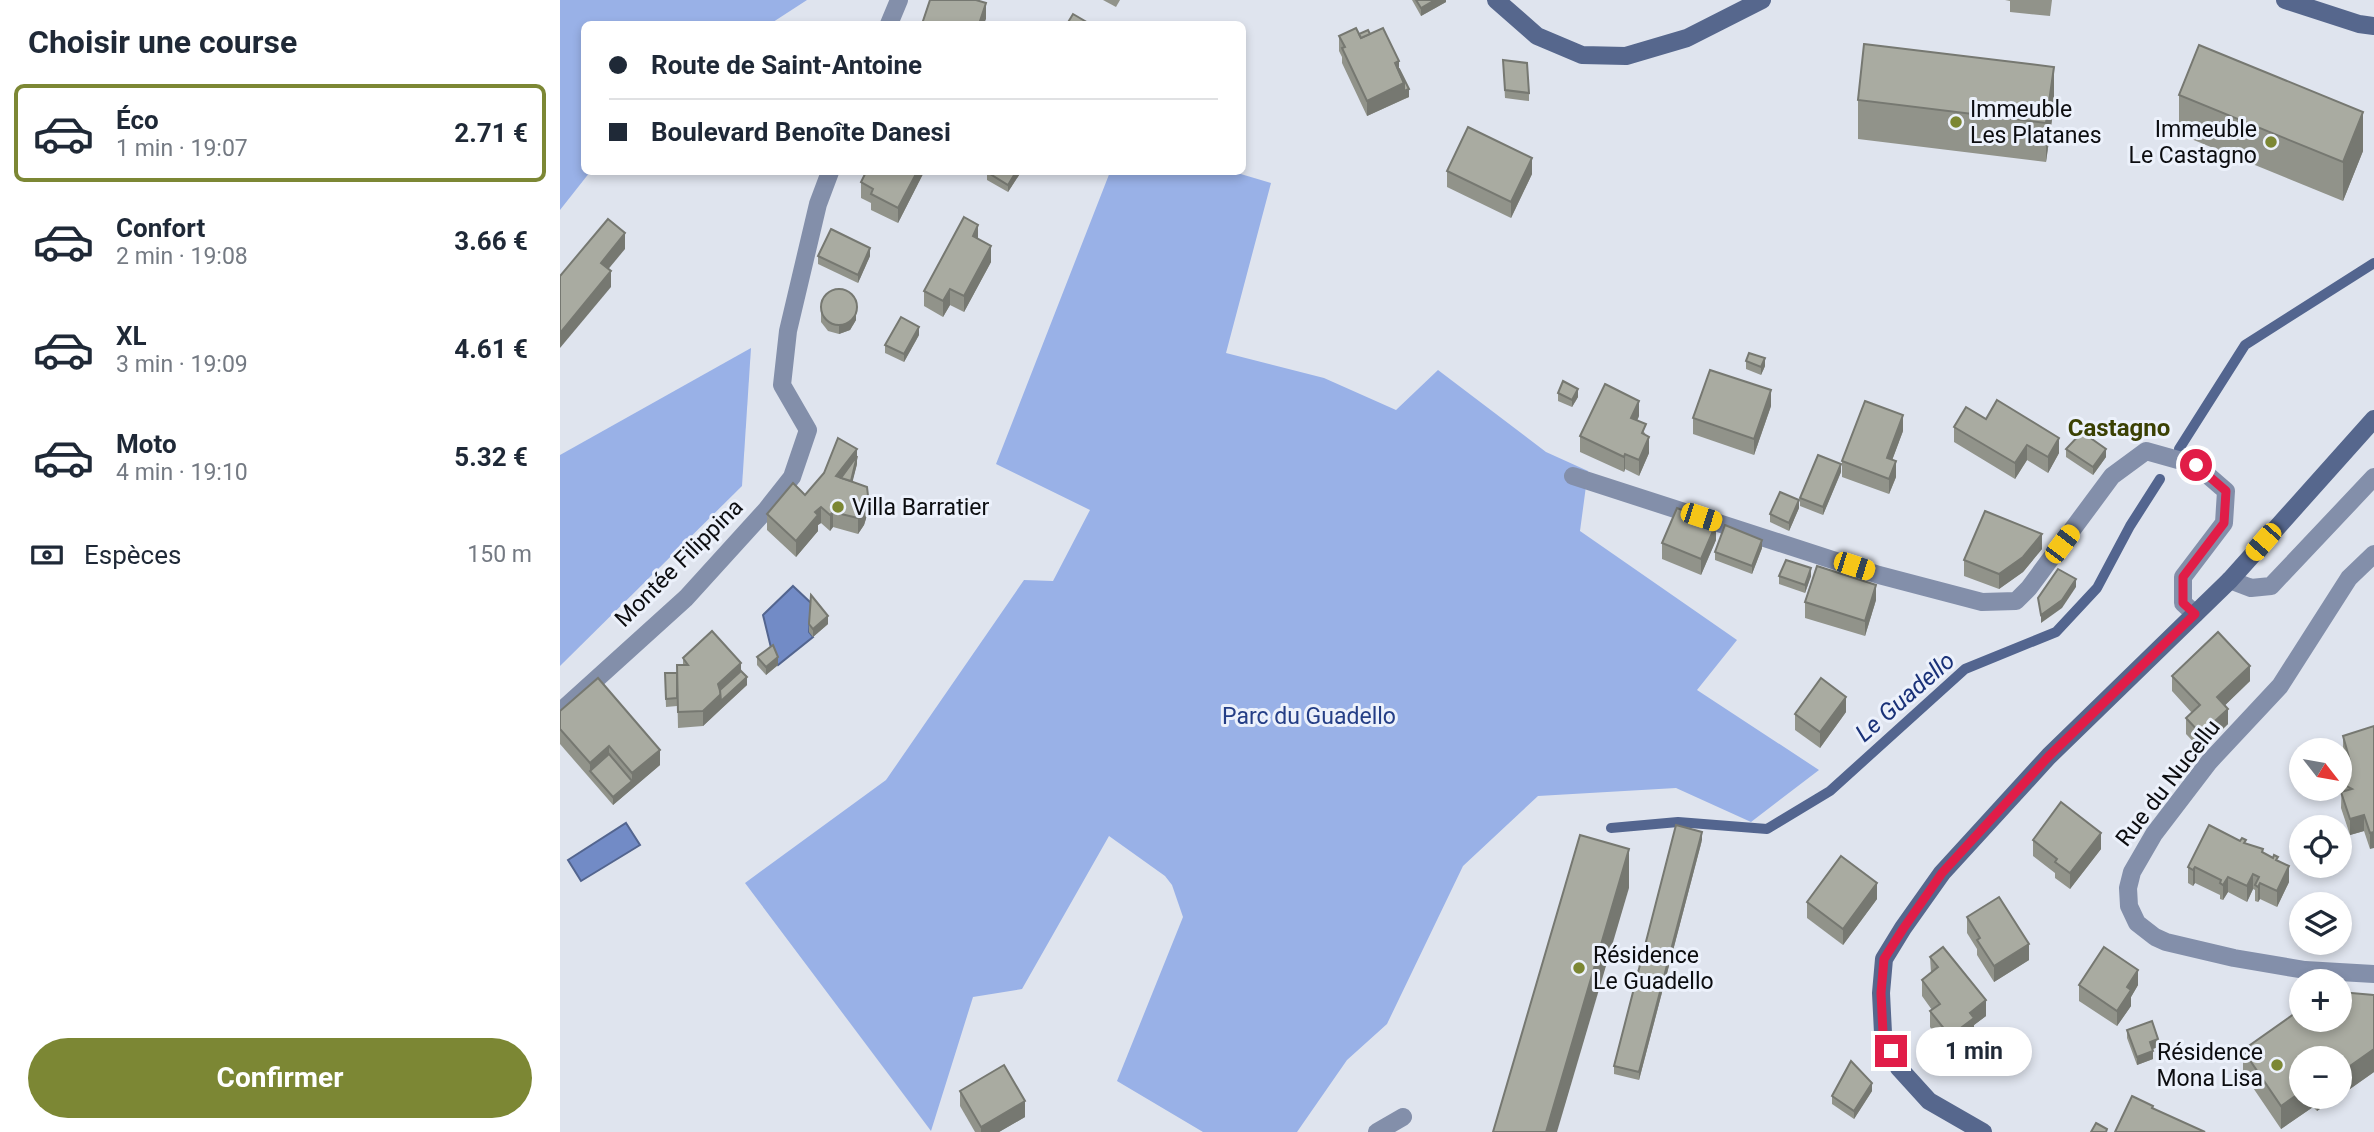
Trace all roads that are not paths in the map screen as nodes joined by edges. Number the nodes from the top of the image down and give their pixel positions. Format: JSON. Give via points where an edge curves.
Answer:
{"nodes":[{"id":1,"x":899,"y":0,"type":"edge"},
{"id":2,"x":1496,"y":0,"type":"edge"},
{"id":3,"x":1762,"y":0,"type":"edge"},
{"id":4,"x":2286,"y":0,"type":"edge"},
{"id":5,"x":890,"y":21,"type":"edge"},
{"id":6,"x":2374,"y":26,"type":"edge"},
{"id":7,"x":829,"y":175,"type":"edge"},
{"id":8,"x":2374,"y":419,"type":"edge"},
{"id":9,"x":1573,"y":476,"type":"dead end"},
{"id":10,"x":2374,"y":477,"type":"edge"},
{"id":11,"x":2374,"y":554,"type":"edge"},
{"id":12,"x":2230,"y":580,"type":"junction"},
{"id":13,"x":2195,"y":614,"type":"junction"},
{"id":14,"x":560,"y":712,"type":"edge"},
{"id":15,"x":2374,"y":974,"type":"edge"},
{"id":16,"x":1403,"y":1117,"type":"dead end"},
{"id":17,"x":1377,"y":1132,"type":"edge"},
{"id":18,"x":1983,"y":1132,"type":"edge"}],
"edges":[{"from":1,"to":5,"type":"street"},
{"from":2,"to":3,"type":"main road","via":[[1537,36],[1582,54],[1626,55],[1687,38]]},
{"from":4,"to":6,"type":"main road"},
{"from":7,"to":14,"type":"street","name":"Montée Filippina","via":[[788,331],[782,385],[808,430],[792,477],[686,598]]},
{"from":8,"to":12,"type":"main road"},
{"from":9,"to":13,"type":"street","via":[[1879,575],[1982,602],[2005,601],[2016,600],[2029,588],[2112,476],[2146,451],[2196,465],[2226,491],[2224,523],[2183,577],[2183,603]]},
{"from":10,"to":12,"type":"street","via":[[2272,586],[2251,588]]},
{"from":11,"to":15,"type":"street","name":"Rue du Nucellu","via":[[2349,578],[2280,686],[2209,762],[2154,834],[2128,888],[2129,906],[2137,923],[2166,942],[2305,971]]},
{"from":12,"to":13,"type":"main road"},
{"from":13,"to":18,"type":"main road","via":[[2049,756],[1942,873],[1884,959],[1883,1033],[1899,1068],[1929,1101]]},
{"from":16,"to":17,"type":"street"}]}
